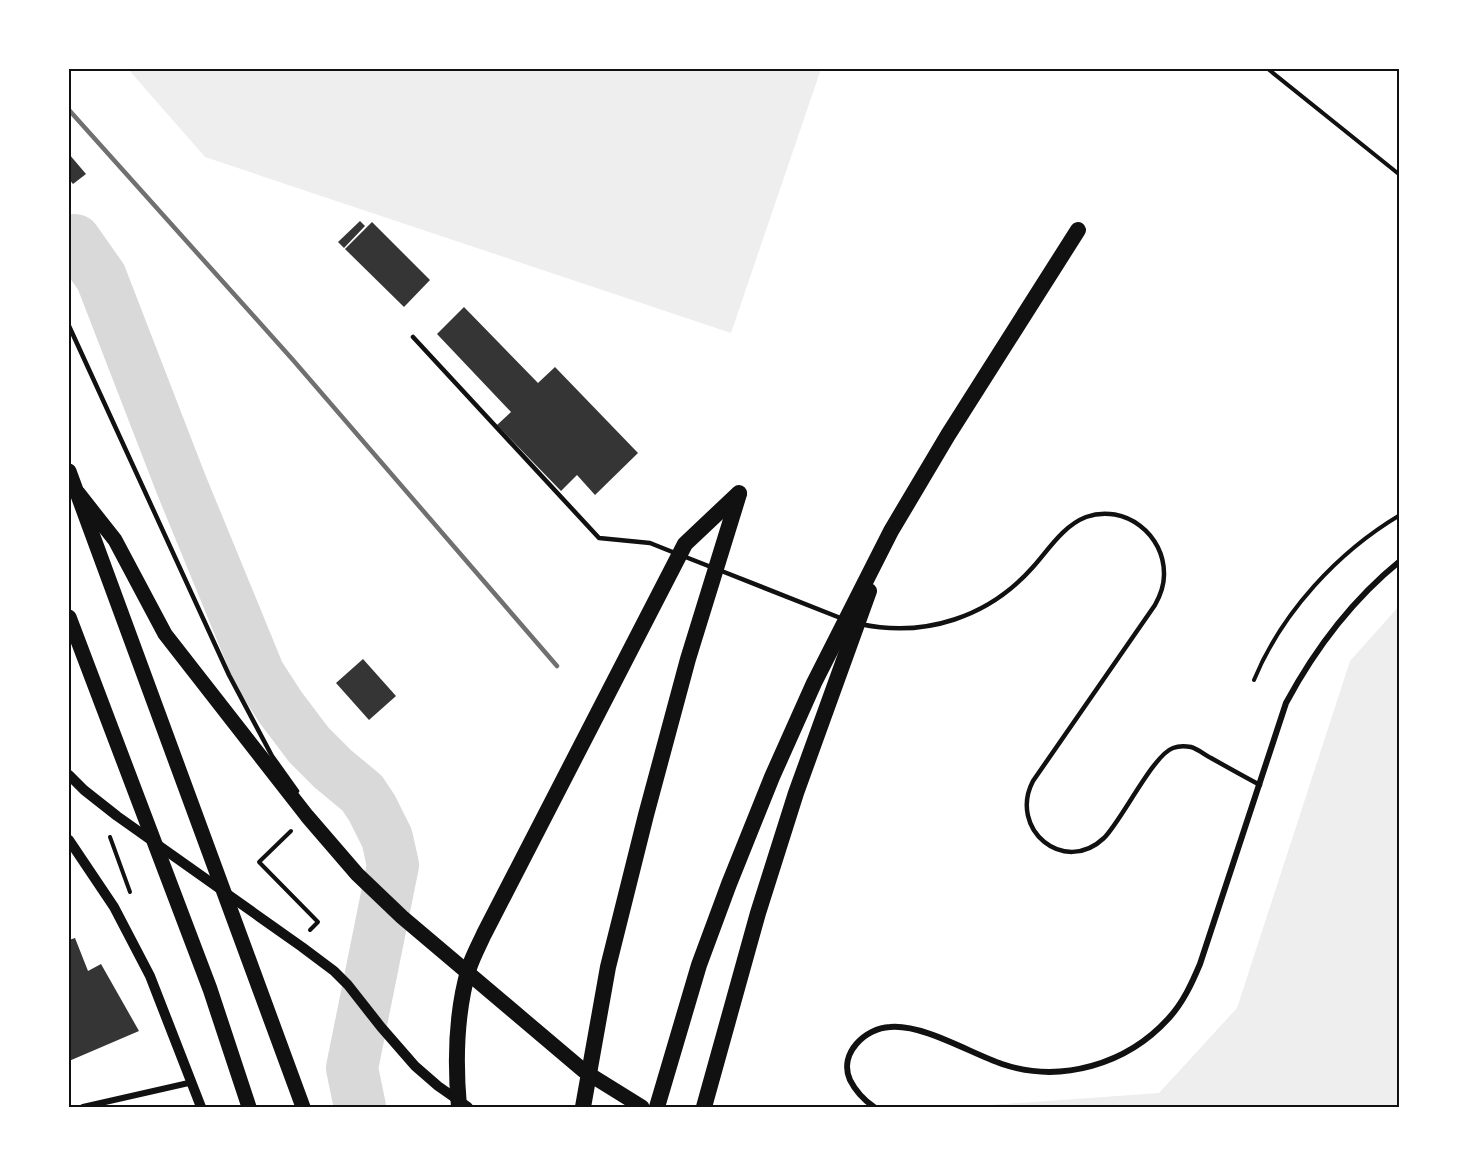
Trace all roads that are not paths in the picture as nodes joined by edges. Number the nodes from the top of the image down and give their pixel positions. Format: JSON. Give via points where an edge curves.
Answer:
{"nodes":[{"id":1,"x":1078,"y":230,"type":"dead end"},
{"id":2,"x":69,"y":326,"type":"edge"},
{"id":3,"x":413,"y":337,"type":"dead end"},
{"id":4,"x":69,"y":471,"type":"edge"},
{"id":5,"x":78,"y":493,"type":"junction"},
{"id":6,"x":891,"y":531,"type":"junction"},
{"id":7,"x":1400,"y":561,"type":"edge"},
{"id":8,"x":69,"y":617,"type":"edge"},
{"id":9,"x":69,"y":775,"type":"edge"},
{"id":10,"x":1260,"y":785,"type":"junction"},
{"id":11,"x":307,"y":816,"type":"junction"},
{"id":12,"x":69,"y":840,"type":"edge"},
{"id":13,"x":193,"y":1082,"type":"junction"},
{"id":14,"x":83,"y":1107,"type":"edge"},
{"id":15,"x":201,"y":1107,"type":"edge"},
{"id":16,"x":249,"y":1107,"type":"edge"},
{"id":17,"x":303,"y":1107,"type":"edge"},
{"id":18,"x":459,"y":1107,"type":"edge"},
{"id":19,"x":468,"y":1107,"type":"edge"},
{"id":20,"x":583,"y":1107,"type":"edge"},
{"id":21,"x":642,"y":1107,"type":"edge"},
{"id":22,"x":657,"y":1107,"type":"edge"},
{"id":23,"x":704,"y":1107,"type":"edge"},
{"id":24,"x":874,"y":1107,"type":"edge"}],
"edges":[{"from":1,"to":6,"type":"highway"},
{"from":2,"to":11,"type":"lane","via":[[229,675],[272,756],[304,801]]},
{"from":3,"to":10,"type":"lane","via":[[599,538],[650,543],[860,624],[912,628],[963,617],[1016,585],[1077,521],[1105,514],[1133,521],[1149,533],[1160,549],[1164,578],[1159,596],[1033,781],[1026,796],[1028,821],[1037,836],[1050,846],[1076,852],[1092,847],[1106,837],[1162,754],[1179,746],[1196,749]]},
{"from":4,"to":5,"type":"main road"},
{"from":5,"to":11,"type":"main road","via":[[116,540],[165,634]]},
{"from":5,"to":17,"type":"main road"},
{"from":6,"to":22,"type":"highway","via":[[814,683],[772,777],[699,965]]},
{"from":6,"to":23,"type":"highway","via":[[796,793]]},
{"from":7,"to":10,"type":"street","via":[[1343,617],[1308,665],[1286,703]]},
{"from":8,"to":16,"type":"main road","via":[[210,989]]},
{"from":9,"to":19,"type":"street","via":[[117,816],[323,963],[348,985],[415,1066]]},
{"from":10,"to":24,"type":"street","via":[[1195,976],[1176,1008],[1151,1035],[1109,1060],[1085,1068],[1049,1072],[1012,1067],[909,1028],[879,1029],[859,1041],[847,1065],[849,1078]]},
{"from":11,"to":21,"type":"main road","via":[[357,874],[402,917],[584,1071]]},
{"from":12,"to":13,"type":"street","via":[[119,916],[150,976]]},
{"from":13,"to":14,"type":"street"},
{"from":13,"to":15,"type":"street"},
{"from":18,"to":20,"type":"highway","via":[[462,1006],[469,968],[484,934],[685,544],[739,493],[646,815],[608,967]]}]}
